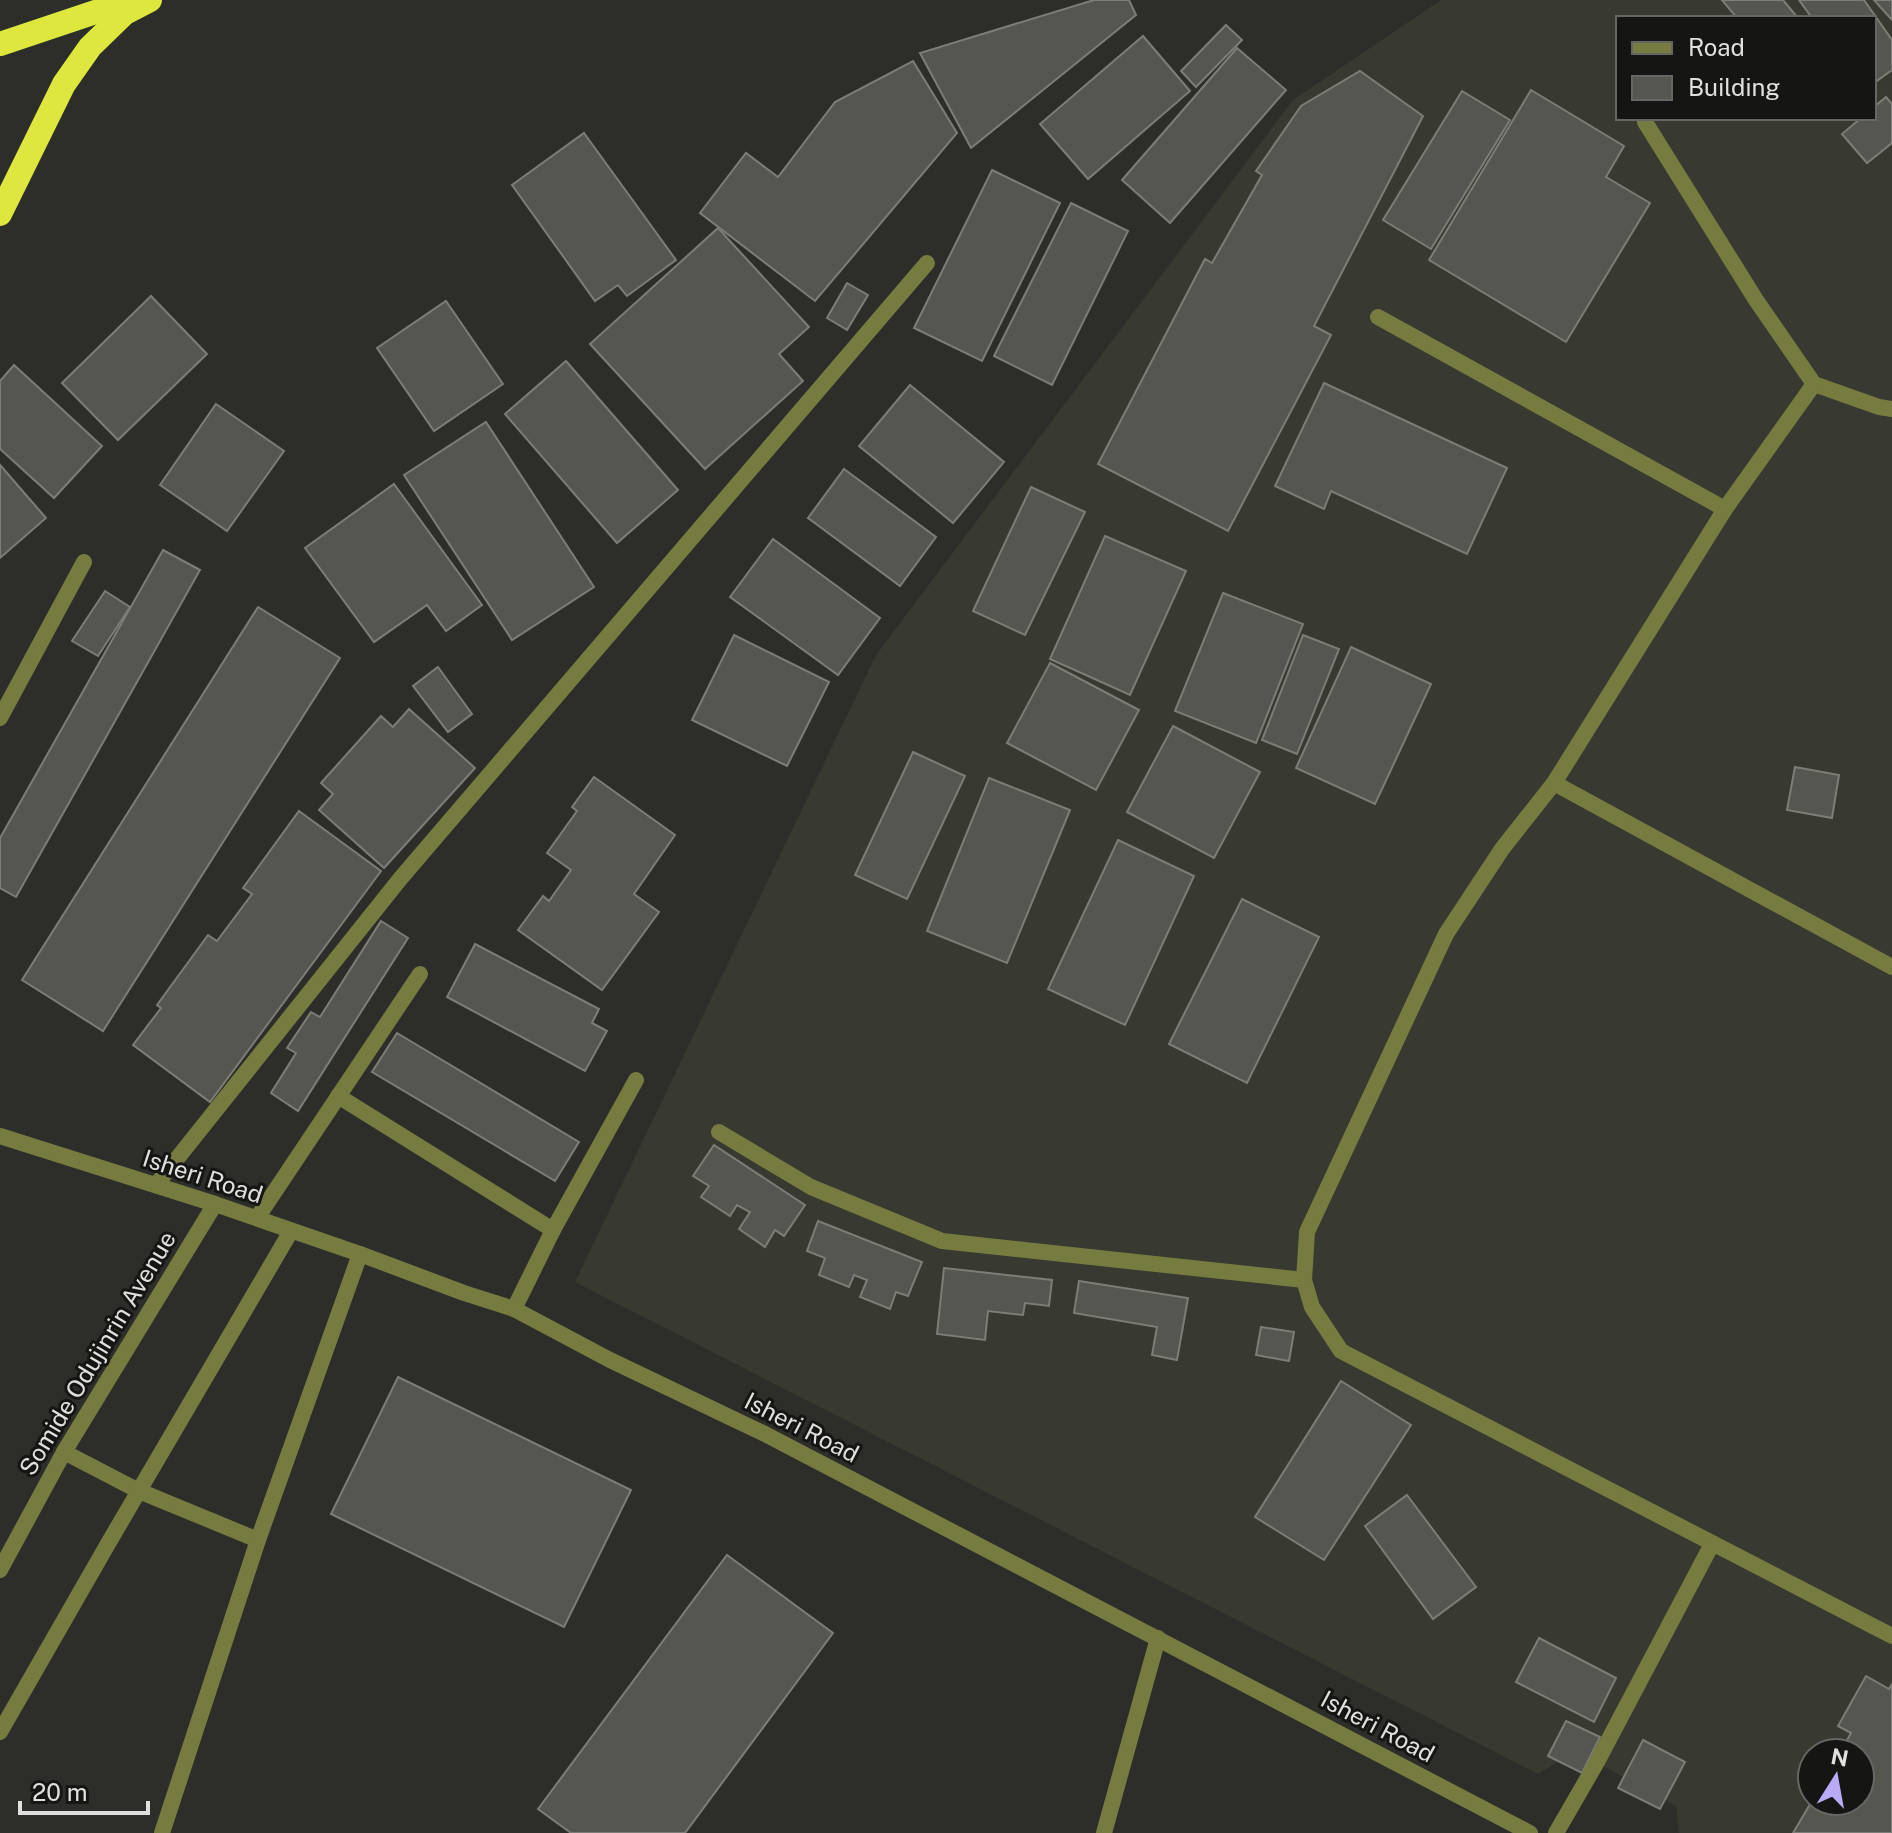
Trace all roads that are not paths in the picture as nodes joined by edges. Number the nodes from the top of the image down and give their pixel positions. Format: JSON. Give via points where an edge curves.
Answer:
{"nodes":[{"id":1,"x":131,"y":0,"type":"edge"},
{"id":2,"x":150,"y":0,"type":"edge"},
{"id":3,"x":0,"y":44,"type":"edge"},
{"id":4,"x":1645,"y":122,"type":"dead end"},
{"id":5,"x":0,"y":214,"type":"edge"},
{"id":6,"x":927,"y":263,"type":"dead end"},
{"id":7,"x":1378,"y":317,"type":"dead end"},
{"id":8,"x":1814,"y":384,"type":"junction"},
{"id":9,"x":1892,"y":409,"type":"edge"},
{"id":10,"x":1725,"y":509,"type":"junction"},
{"id":11,"x":84,"y":562,"type":"dead end"},
{"id":12,"x":0,"y":718,"type":"edge"},
{"id":13,"x":1554,"y":783,"type":"junction"},
{"id":14,"x":1892,"y":967,"type":"edge"},
{"id":15,"x":420,"y":974,"type":"dead end"},
{"id":16,"x":636,"y":1080,"type":"dead end"},
{"id":17,"x":338,"y":1096,"type":"junction"},
{"id":18,"x":719,"y":1132,"type":"dead end"},
{"id":19,"x":0,"y":1134,"type":"edge"},
{"id":20,"x":156,"y":1185,"type":"junction"},
{"id":21,"x":215,"y":1204,"type":"junction"},
{"id":22,"x":257,"y":1218,"type":"junction"},
{"id":23,"x":553,"y":1230,"type":"junction"},
{"id":24,"x":291,"y":1231,"type":"junction"},
{"id":25,"x":360,"y":1254,"type":"junction"},
{"id":26,"x":1304,"y":1280,"type":"junction"},
{"id":27,"x":514,"y":1309,"type":"junction"},
{"id":28,"x":64,"y":1452,"type":"junction"},
{"id":29,"x":139,"y":1491,"type":"junction"},
{"id":30,"x":258,"y":1540,"type":"junction"},
{"id":31,"x":1712,"y":1544,"type":"junction"},
{"id":32,"x":0,"y":1570,"type":"edge"},
{"id":33,"x":1892,"y":1636,"type":"edge"},
{"id":34,"x":1158,"y":1638,"type":"junction"},
{"id":35,"x":0,"y":1732,"type":"edge"},
{"id":36,"x":162,"y":1833,"type":"edge"},
{"id":37,"x":1104,"y":1833,"type":"edge"},
{"id":38,"x":1530,"y":1833,"type":"edge"},
{"id":39,"x":1556,"y":1833,"type":"edge"}],
"edges":[{"from":1,"to":3,"type":"highway"},
{"from":2,"to":5,"type":"highway","via":[[125,13],[90,47],[64,84]]},
{"from":4,"to":8,"type":"street"},
{"from":6,"to":20,"type":"street","via":[[400,879]]},
{"from":7,"to":10,"type":"street"},
{"from":8,"to":9,"type":"street"},
{"from":8,"to":10,"type":"street"},
{"from":10,"to":13,"type":"street"},
{"from":11,"to":12,"type":"street"},
{"from":13,"to":14,"type":"street"},
{"from":13,"to":26,"type":"street","via":[[1446,934],[1307,1232]]},
{"from":15,"to":17,"type":"street"},
{"from":16,"to":23,"type":"street"},
{"from":17,"to":22,"type":"street"},
{"from":17,"to":23,"type":"street"},
{"from":18,"to":26,"type":"street","via":[[811,1187],[942,1241]]},
{"from":19,"to":20,"type":"street","name":"Isheri Road"},
{"from":20,"to":21,"type":"street","name":"Isheri Road"},
{"from":21,"to":22,"type":"street","name":"Isheri Road"},
{"from":21,"to":28,"type":"street","name":"Somide Odujinrin Avenue"},
{"from":22,"to":24,"type":"street","name":"Isheri Road"},
{"from":23,"to":27,"type":"street"},
{"from":24,"to":25,"type":"street","name":"Isheri Road"},
{"from":24,"to":29,"type":"street"},
{"from":25,"to":27,"type":"street","name":"Isheri Road"},
{"from":25,"to":30,"type":"street"},
{"from":26,"to":31,"type":"street","via":[[1312,1307],[1341,1351]]},
{"from":27,"to":34,"type":"street","name":"Isheri Road"},
{"from":28,"to":29,"type":"street"},
{"from":28,"to":32,"type":"street","name":"Somide Odujinrin Avenue"},
{"from":29,"to":30,"type":"street"},
{"from":29,"to":35,"type":"street"},
{"from":30,"to":36,"type":"street"},
{"from":31,"to":33,"type":"street"},
{"from":31,"to":39,"type":"street"},
{"from":34,"to":37,"type":"street"},
{"from":34,"to":38,"type":"street","name":"Isheri Road"}]}
